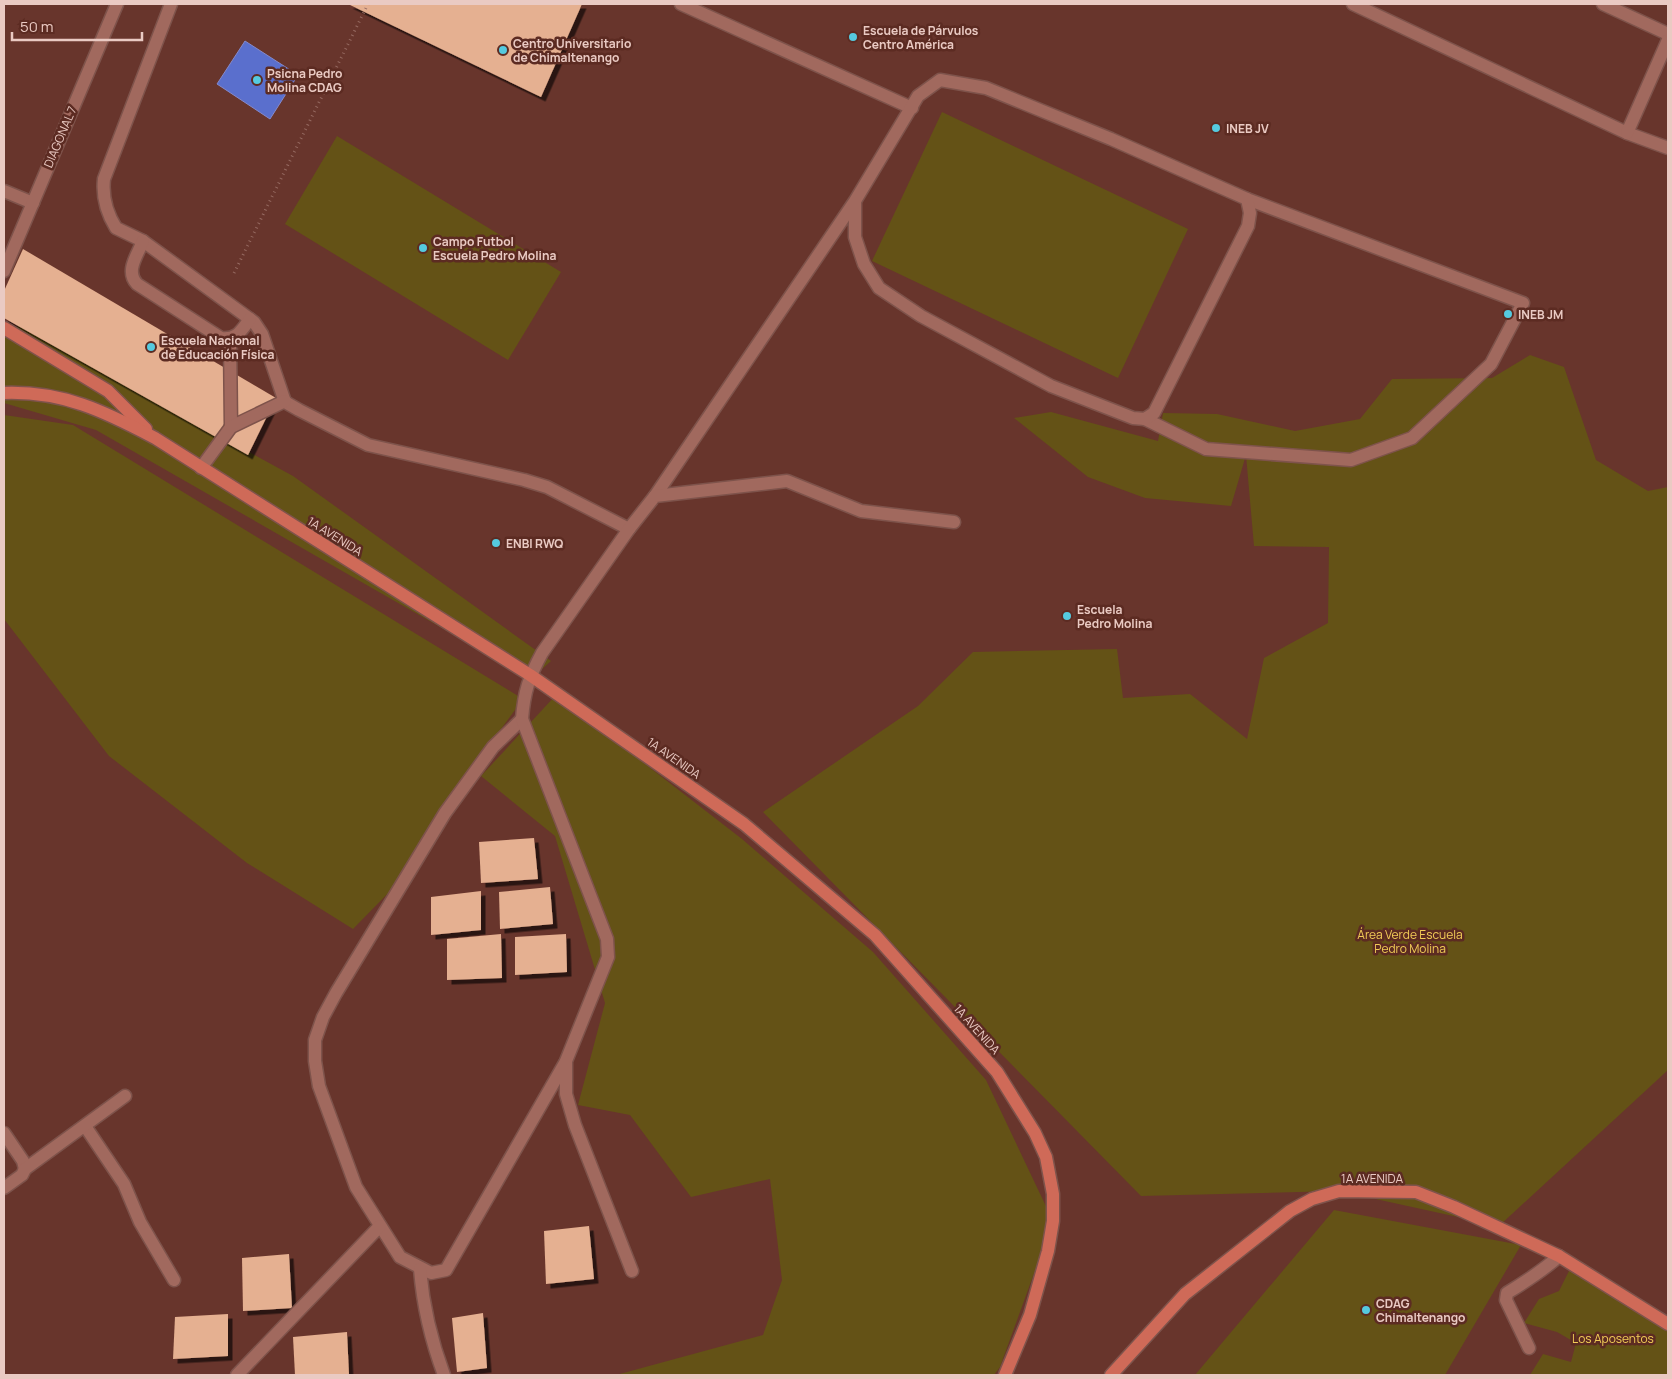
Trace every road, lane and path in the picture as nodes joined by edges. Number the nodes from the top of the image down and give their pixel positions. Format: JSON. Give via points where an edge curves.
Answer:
{"nodes":[{"id":1,"x":116,"y":4,"type":"edge"},
{"id":2,"x":171,"y":4,"type":"edge"},
{"id":3,"x":368,"y":4,"type":"edge"},
{"id":4,"x":681,"y":4,"type":"edge"},
{"id":5,"x":1353,"y":4,"type":"edge"},
{"id":6,"x":1603,"y":4,"type":"edge"},
{"id":7,"x":1668,"y":34,"type":"edge"},
{"id":8,"x":1668,"y":40,"type":"edge"},
{"id":9,"x":912,"y":108,"type":"junction"},
{"id":10,"x":1627,"y":133,"type":"junction"},
{"id":11,"x":1668,"y":148,"type":"edge"},
{"id":12,"x":4,"y":191,"type":"edge"},
{"id":13,"x":1247,"y":199,"type":"junction"},
{"id":14,"x":855,"y":201,"type":"junction"},
{"id":15,"x":33,"y":203,"type":"junction"},
{"id":16,"x":143,"y":241,"type":"junction"},
{"id":17,"x":4,"y":271,"type":"edge"},
{"id":18,"x":234,"y":273,"type":"dead end"},
{"id":19,"x":250,"y":319,"type":"junction"},
{"id":20,"x":4,"y":328,"type":"edge"},
{"id":21,"x":230,"y":340,"type":"junction"},
{"id":22,"x":4,"y":393,"type":"edge"},
{"id":23,"x":285,"y":401,"type":"junction"},
{"id":24,"x":1145,"y":419,"type":"junction"},
{"id":25,"x":231,"y":427,"type":"junction"},
{"id":26,"x":155,"y":438,"type":"junction"},
{"id":27,"x":201,"y":468,"type":"junction"},
{"id":28,"x":655,"y":496,"type":"junction"},
{"id":29,"x":954,"y":522,"type":"dead end"},
{"id":30,"x":629,"y":529,"type":"junction"},
{"id":31,"x":530,"y":675,"type":"junction"},
{"id":32,"x":522,"y":720,"type":"junction"},
{"id":33,"x":566,"y":1061,"type":"junction"},
{"id":34,"x":125,"y":1096,"type":"dead end"},
{"id":35,"x":85,"y":1126,"type":"junction"},
{"id":36,"x":4,"y":1133,"type":"edge"},
{"id":37,"x":25,"y":1169,"type":"junction"},
{"id":38,"x":4,"y":1188,"type":"edge"},
{"id":39,"x":380,"y":1226,"type":"junction"},
{"id":40,"x":1559,"y":1256,"type":"junction"},
{"id":41,"x":420,"y":1269,"type":"junction"},
{"id":42,"x":632,"y":1271,"type":"dead end"},
{"id":43,"x":174,"y":1280,"type":"dead end"},
{"id":44,"x":1668,"y":1324,"type":"edge"},
{"id":45,"x":1529,"y":1348,"type":"dead end"},
{"id":46,"x":1006,"y":1373,"type":"edge"},
{"id":47,"x":237,"y":1375,"type":"edge"},
{"id":48,"x":444,"y":1375,"type":"edge"},
{"id":49,"x":1111,"y":1375,"type":"edge"}],
"edges":[{"from":1,"to":15,"type":"street","name":"DIAGONAL 7"},
{"from":2,"to":16,"type":"street","via":[[104,179],[102,194],[116,228]]},
{"from":3,"to":18,"type":"path"},
{"from":4,"to":9,"type":"street"},
{"from":5,"to":10,"type":"street"},
{"from":6,"to":7,"type":"street"},
{"from":8,"to":10,"type":"street"},
{"from":9,"to":13,"type":"street","via":[[918,96],[940,80],[986,88]]},
{"from":9,"to":14,"type":"street"},
{"from":10,"to":11,"type":"street"},
{"from":12,"to":15,"type":"street"},
{"from":13,"to":24,"type":"street","via":[[1248,226],[1154,413]]},
{"from":13,"to":24,"type":"street","via":[[1522,303],[1491,364],[1412,438],[1351,460],[1206,449]]},
{"from":14,"to":24,"type":"street","via":[[855,237],[864,264],[880,288],[921,316],[1051,386],[1133,418]]},
{"from":14,"to":28,"type":"street"},
{"from":15,"to":17,"type":"street","name":"DIAGONAL 7"},
{"from":16,"to":19,"type":"street"},
{"from":16,"to":21,"type":"street","via":[[131,278],[221,338]]},
{"from":19,"to":21,"type":"street"},
{"from":19,"to":23,"type":"street","via":[[262,334]]},
{"from":20,"to":26,"type":"main road","via":[[108,391]]},
{"from":21,"to":25,"type":"street"},
{"from":22,"to":26,"type":"main road","name":"1A AVENIDA","via":[[50,395],[79,402]]},
{"from":23,"to":25,"type":"street"},
{"from":23,"to":30,"type":"street","via":[[368,445],[547,487]]},
{"from":25,"to":27,"type":"street"},
{"from":26,"to":27,"type":"main road","name":"1A AVENIDA"},
{"from":27,"to":31,"type":"main road","name":"1A AVENIDA"},
{"from":28,"to":29,"type":"street","via":[[787,482],[861,511]]},
{"from":28,"to":30,"type":"street"},
{"from":30,"to":31,"type":"street"},
{"from":31,"to":32,"type":"street","via":[[524,694]]},
{"from":31,"to":46,"type":"main road","name":"1A AVENIDA","via":[[751,830],[875,935],[997,1072],[1035,1133],[1048,1163],[1053,1194],[1053,1221],[1040,1287]]},
{"from":32,"to":33,"type":"street","via":[[607,939],[608,957]]},
{"from":32,"to":39,"type":"street","via":[[493,747],[445,813],[336,993],[315,1040],[319,1086],[332,1126],[356,1187]]},
{"from":33,"to":41,"type":"street","via":[[446,1270],[431,1273]]},
{"from":33,"to":42,"type":"street","via":[[566,1094],[575,1124]]},
{"from":34,"to":35,"type":"street"},
{"from":35,"to":37,"type":"street"},
{"from":35,"to":43,"type":"street","via":[[124,1184],[140,1222]]},
{"from":36,"to":37,"type":"street"},
{"from":37,"to":38,"type":"street"},
{"from":39,"to":41,"type":"street","via":[[400,1257]]},
{"from":39,"to":47,"type":"street"},
{"from":40,"to":44,"type":"main road","name":"1A AVENIDA"},
{"from":40,"to":45,"type":"street","via":[[1507,1294],[1506,1300]]},
{"from":40,"to":49,"type":"main road","name":"1A AVENIDA","via":[[1416,1192],[1339,1190],[1290,1211],[1185,1294]]},
{"from":41,"to":48,"type":"street","via":[[424,1308]]}]}
